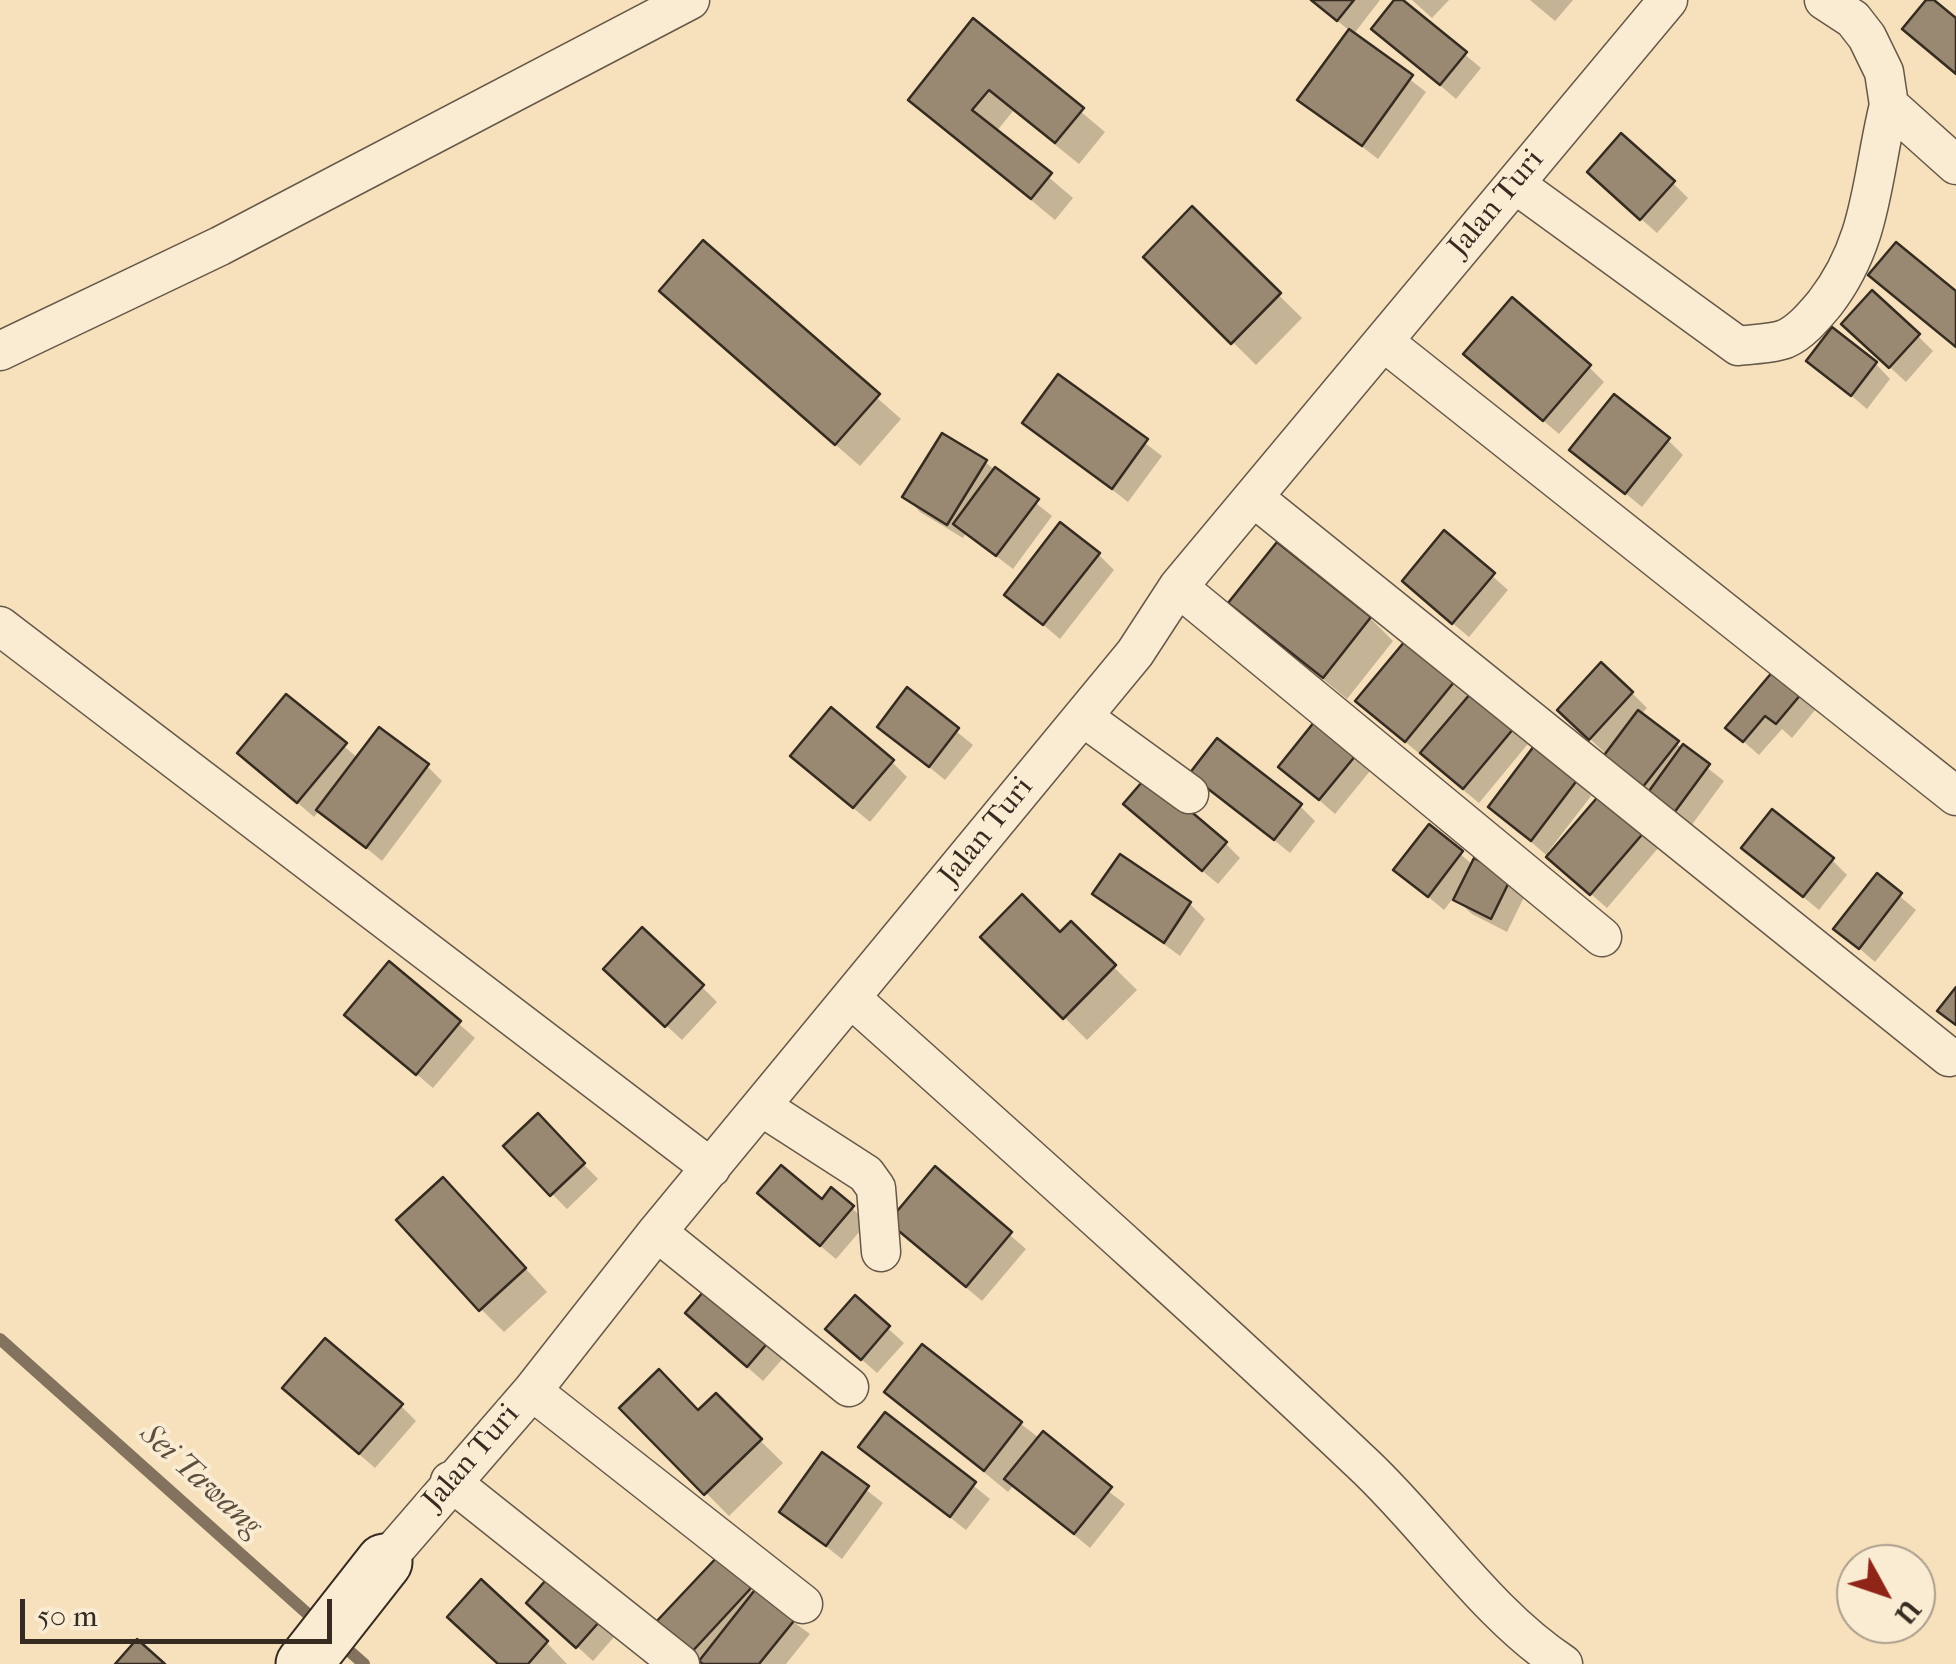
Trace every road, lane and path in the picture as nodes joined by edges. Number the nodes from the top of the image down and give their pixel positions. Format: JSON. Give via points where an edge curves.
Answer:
{"nodes":[{"id":1,"x":690,"y":0,"type":"edge"},
{"id":2,"x":1668,"y":0,"type":"edge"},
{"id":3,"x":1824,"y":0,"type":"edge"},
{"id":4,"x":1889,"y":105,"type":"junction"},
{"id":5,"x":1956,"y":165,"type":"edge"},
{"id":6,"x":1516,"y":184,"type":"junction"},
{"id":7,"x":1384,"y":342,"type":"junction"},
{"id":8,"x":0,"y":351,"type":"edge"},
{"id":9,"x":1253,"y":497,"type":"junction"},
{"id":10,"x":1178,"y":587,"type":"junction"},
{"id":11,"x":0,"y":626,"type":"edge"},
{"id":12,"x":1083,"y":717,"type":"junction"},
{"id":13,"x":1189,"y":794,"type":"dead end"},
{"id":14,"x":1956,"y":796,"type":"edge"},
{"id":15,"x":1602,"y":937,"type":"dead end"},
{"id":16,"x":852,"y":999,"type":"junction"},
{"id":17,"x":1949,"y":1057,"type":"dead end"},
{"id":18,"x":762,"y":1108,"type":"junction"},
{"id":19,"x":711,"y":1168,"type":"junction"},
{"id":20,"x":657,"y":1232,"type":"junction"},
{"id":21,"x":882,"y":1252,"type":"dead end"},
{"id":22,"x":849,"y":1387,"type":"dead end"},
{"id":23,"x":532,"y":1391,"type":"junction"},
{"id":24,"x":450,"y":1481,"type":"junction"},
{"id":25,"x":384,"y":1562,"type":"joint"},
{"id":26,"x":803,"y":1604,"type":"dead end"},
{"id":27,"x":311,"y":1656,"type":"edge"},
{"id":28,"x":680,"y":1664,"type":"edge"},
{"id":29,"x":1563,"y":1664,"type":"edge"}],
"edges":[{"from":1,"to":8,"type":"street","via":[[220,246]]},
{"from":2,"to":6,"type":"street","name":"Jalan Turi"},
{"from":3,"to":4,"type":"street","via":[[1867,37],[1884,72]]},
{"from":4,"to":5,"type":"street"},
{"from":4,"to":6,"type":"street","via":[[1856,256],[1812,320],[1784,339],[1738,346]]},
{"from":6,"to":7,"type":"street","name":"Jalan Turi"},
{"from":7,"to":9,"type":"street","name":"Jalan Turi"},
{"from":7,"to":14,"type":"street"},
{"from":9,"to":10,"type":"street","name":"Jalan Turi"},
{"from":9,"to":17,"type":"street"},
{"from":10,"to":12,"type":"street","name":"Jalan Turi"},
{"from":10,"to":15,"type":"street"},
{"from":11,"to":19,"type":"street"},
{"from":12,"to":13,"type":"street"},
{"from":12,"to":16,"type":"street","name":"Jalan Turi"},
{"from":16,"to":18,"type":"street","name":"Jalan Turi"},
{"from":16,"to":29,"type":"street","via":[[1238,1346],[1393,1492],[1478,1588]]},
{"from":18,"to":19,"type":"street","name":"Jalan Turi"},
{"from":18,"to":21,"type":"street","via":[[866,1174],[876,1188]]},
{"from":19,"to":20,"type":"street","name":"Jalan Turi"},
{"from":20,"to":22,"type":"street"},
{"from":20,"to":23,"type":"street","name":"Jalan Turi"},
{"from":23,"to":24,"type":"street","name":"Jalan Turi"},
{"from":23,"to":26,"type":"street"},
{"from":24,"to":25,"type":"street","name":"Jalan Turi"},
{"from":24,"to":28,"type":"street"},
{"from":25,"to":27,"type":"street","name":"Jalan Turi"}]}
